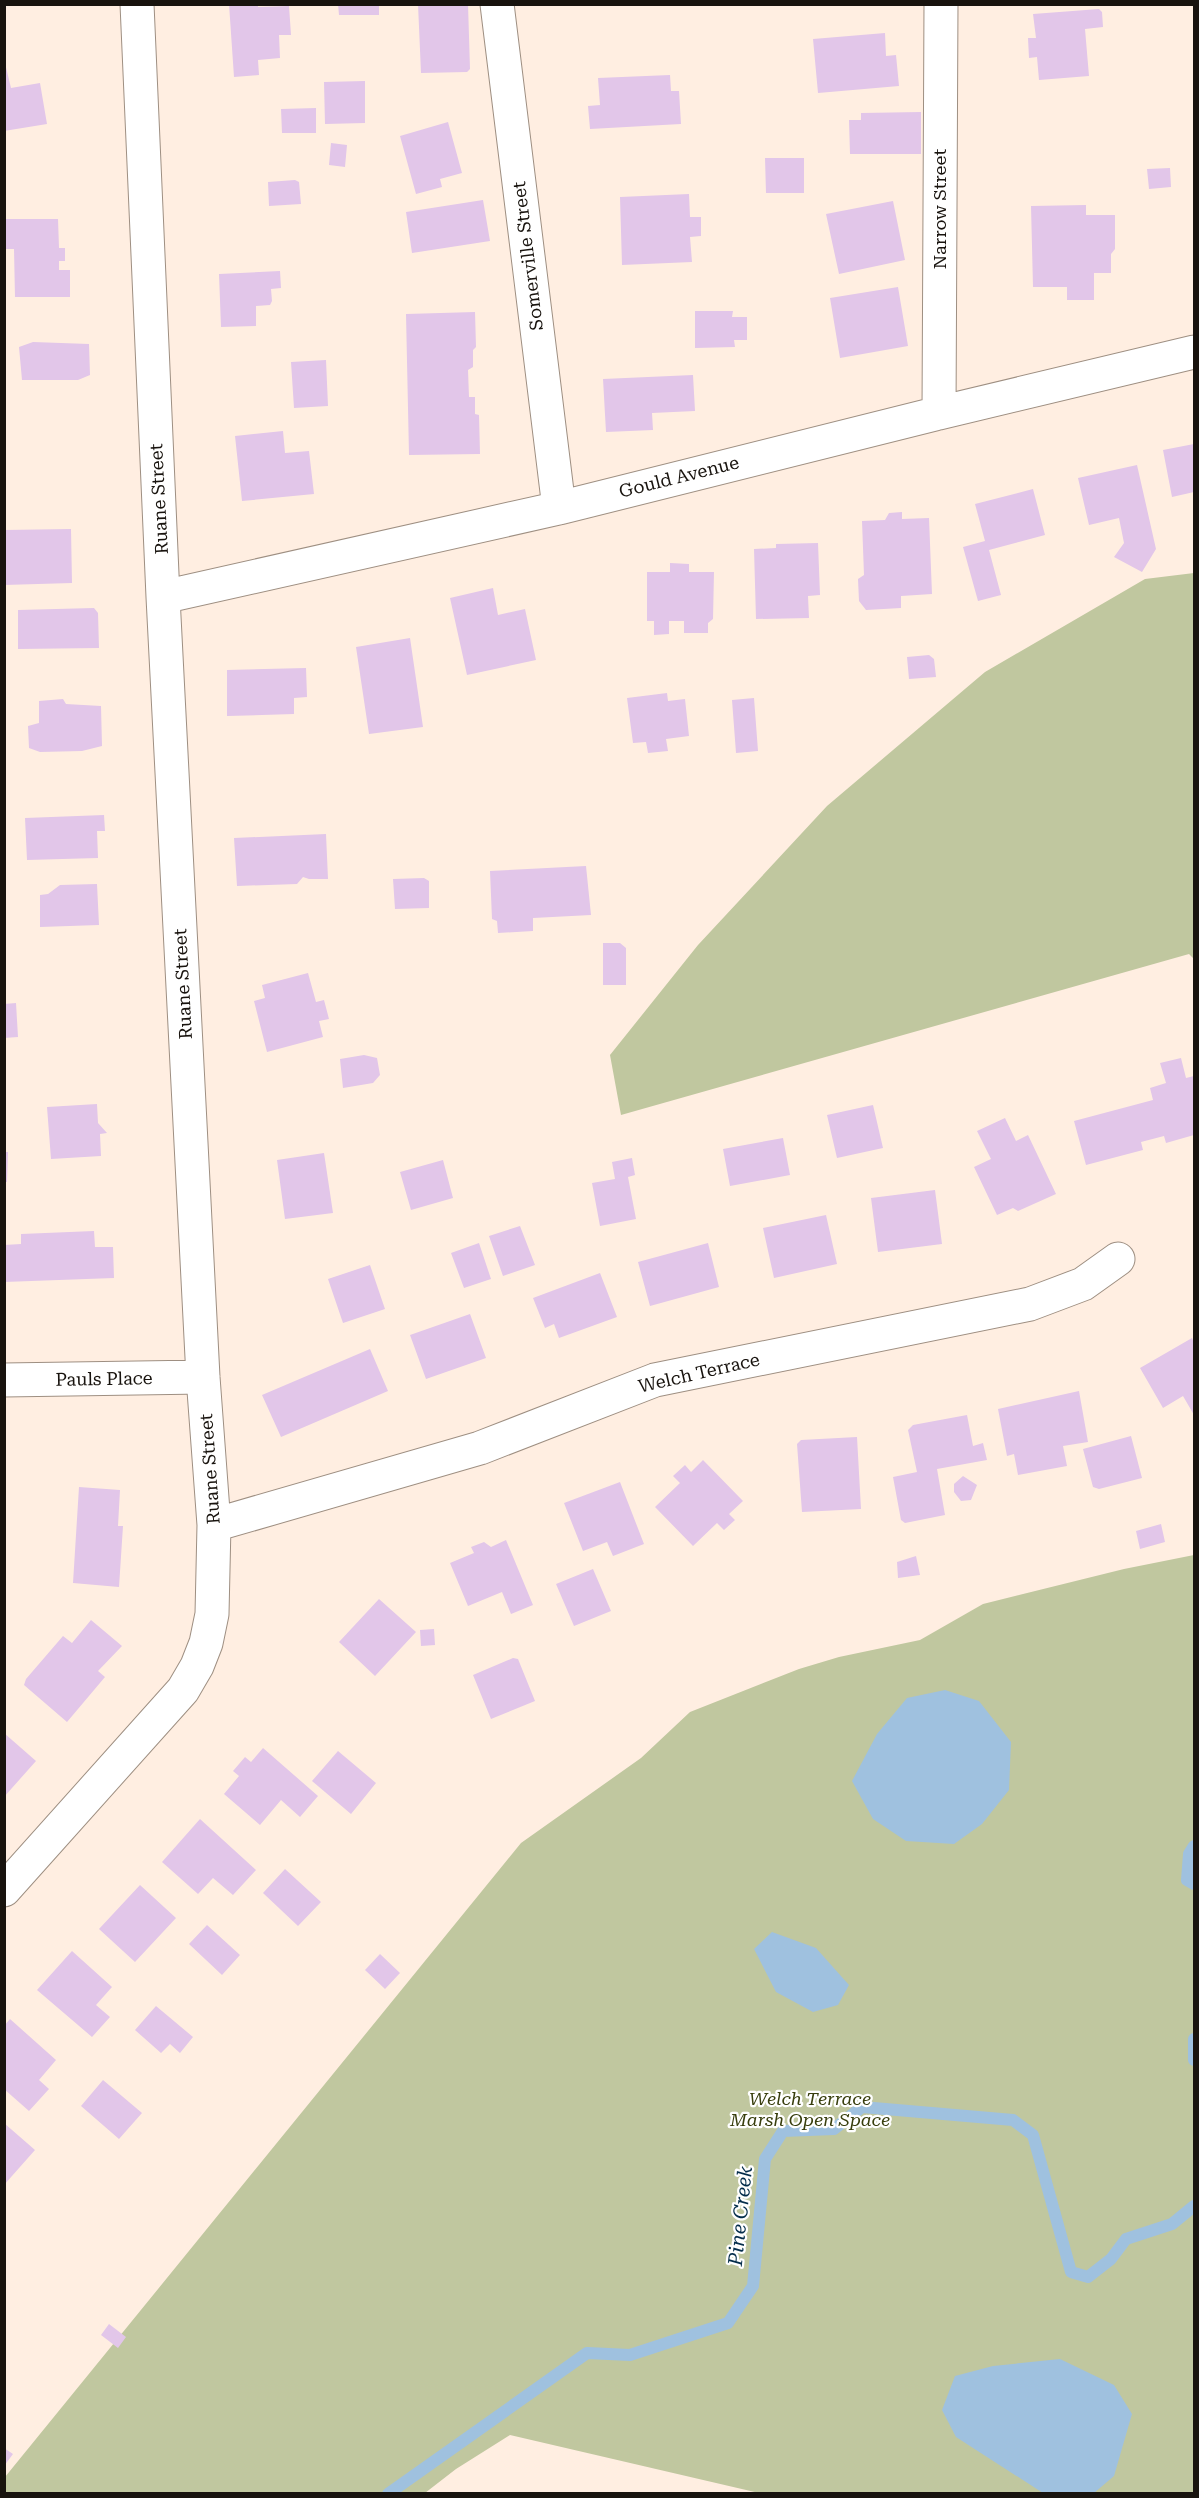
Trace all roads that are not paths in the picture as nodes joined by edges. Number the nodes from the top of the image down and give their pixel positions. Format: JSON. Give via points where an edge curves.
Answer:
{"nodes":[{"id":1,"x":137,"y":4,"type":"edge"},
{"id":2,"x":497,"y":4,"type":"edge"},
{"id":3,"x":941,"y":4,"type":"edge"},
{"id":4,"x":1194,"y":352,"type":"edge"},
{"id":5,"x":939,"y":412,"type":"junction"},
{"id":6,"x":558,"y":508,"type":"junction"},
{"id":7,"x":163,"y":597,"type":"junction"},
{"id":8,"x":1118,"y":1259,"type":"dead end"},
{"id":9,"x":203,"y":1377,"type":"junction"},
{"id":10,"x":4,"y":1380,"type":"edge"},
{"id":11,"x":214,"y":1525,"type":"junction"},
{"id":12,"x":4,"y":1890,"type":"edge"}],
"edges":[{"from":1,"to":7,"type":"street","name":"Ruane Street"},
{"from":2,"to":6,"type":"street","name":"Somerville Street"},
{"from":3,"to":5,"type":"street","name":"Narrow Street"},
{"from":4,"to":5,"type":"street","name":"Gould Avenue"},
{"from":5,"to":6,"type":"street","name":"Gould Avenue"},
{"from":6,"to":7,"type":"street","name":"Gould Avenue"},
{"from":7,"to":9,"type":"street","name":"Ruane Street"},
{"from":8,"to":11,"type":"street","name":"Welch Terrace","via":[[1083,1284],[1030,1304],[655,1380],[480,1448]]},
{"from":9,"to":10,"type":"street","name":"Pauls Place"},
{"from":9,"to":11,"type":"street","name":"Ruane Street"},
{"from":11,"to":12,"type":"street","name":"Ruane Street","via":[[212,1614],[207,1643],[197,1666],[183,1690]]}]}
